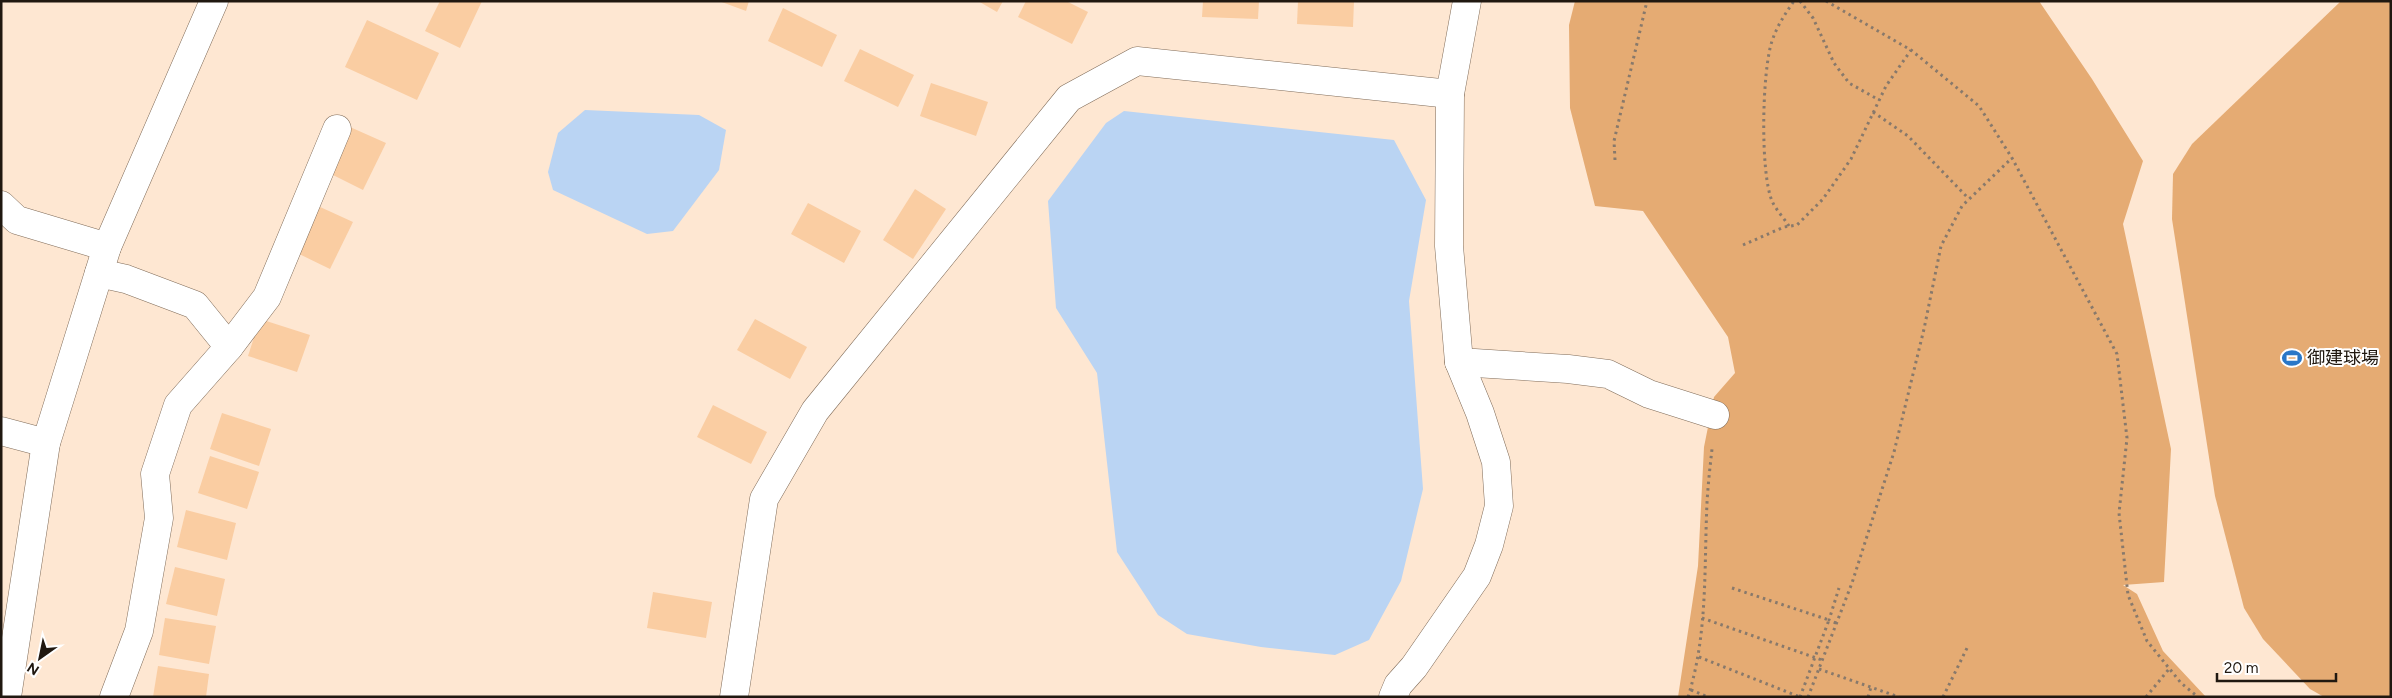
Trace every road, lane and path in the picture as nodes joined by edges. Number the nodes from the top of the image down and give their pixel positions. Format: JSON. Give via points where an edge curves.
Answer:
{"nodes":[{"id":1,"x":214,"y":1,"type":"edge"},
{"id":2,"x":1467,"y":1,"type":"edge"},
{"id":3,"x":1647,"y":1,"type":"edge"},
{"id":4,"x":1794,"y":1,"type":"edge"},
{"id":5,"x":1800,"y":1,"type":"edge"},
{"id":6,"x":1826,"y":1,"type":"edge"},
{"id":7,"x":1912,"y":50,"type":"junction"},
{"id":8,"x":1450,"y":94,"type":"junction"},
{"id":9,"x":1879,"y":100,"type":"junction"},
{"id":10,"x":1873,"y":112,"type":"junction"},
{"id":11,"x":338,"y":129,"type":"dead end"},
{"id":12,"x":2012,"y":158,"type":"junction"},
{"id":13,"x":1615,"y":160,"type":"dead end"},
{"id":14,"x":1969,"y":199,"type":"junction"},
{"id":15,"x":1,"y":206,"type":"edge"},
{"id":16,"x":1789,"y":226,"type":"junction"},
{"id":17,"x":1743,"y":246,"type":"dead end"},
{"id":18,"x":107,"y":247,"type":"junction"},
{"id":19,"x":99,"y":273,"type":"junction"},
{"id":20,"x":230,"y":347,"type":"junction"},
{"id":21,"x":1459,"y":362,"type":"junction"},
{"id":22,"x":1715,"y":415,"type":"joint"},
{"id":23,"x":1,"y":431,"type":"edge"},
{"id":24,"x":46,"y":443,"type":"junction"},
{"id":25,"x":1732,"y":588,"type":"dead end"},
{"id":26,"x":1840,"y":588,"type":"dead end"},
{"id":27,"x":1702,"y":618,"type":"junction"},
{"id":28,"x":1829,"y":620,"type":"junction"},
{"id":29,"x":1836,"y":622,"type":"junction"},
{"id":30,"x":1967,"y":648,"type":"dead end"},
{"id":31,"x":1699,"y":657,"type":"junction"},
{"id":32,"x":1815,"y":658,"type":"junction"},
{"id":33,"x":1822,"y":660,"type":"junction"},
{"id":34,"x":1818,"y":669,"type":"junction"},
{"id":35,"x":2169,"y":669,"type":"junction"},
{"id":36,"x":1871,"y":687,"type":"junction"},
{"id":37,"x":1691,"y":690,"type":"junction"},
{"id":38,"x":7,"y":697,"type":"edge"},
{"id":39,"x":114,"y":697,"type":"edge"},
{"id":40,"x":734,"y":697,"type":"edge"},
{"id":41,"x":1392,"y":697,"type":"edge"},
{"id":42,"x":1688,"y":697,"type":"edge"},
{"id":43,"x":1708,"y":697,"type":"edge"},
{"id":44,"x":1808,"y":697,"type":"edge"},
{"id":45,"x":1868,"y":697,"type":"edge"},
{"id":46,"x":1899,"y":697,"type":"edge"},
{"id":47,"x":1943,"y":697,"type":"edge"},
{"id":48,"x":2146,"y":697,"type":"edge"},
{"id":49,"x":2198,"y":697,"type":"edge"}],
"edges":[{"from":1,"to":18,"type":"street"},
{"from":2,"to":8,"type":"street"},
{"from":3,"to":13,"type":"path","via":[[1614,141]]},
{"from":4,"to":16,"type":"path","via":[[1782,17],[1771,42],[1764,146],[1766,180],[1773,202]]},
{"from":5,"to":9,"type":"path","via":[[1813,18],[1834,63],[1849,83]]},
{"from":6,"to":7,"type":"path"},
{"from":7,"to":9,"type":"path"},
{"from":7,"to":12,"type":"path","via":[[1979,106]]},
{"from":8,"to":21,"type":"street","via":[[1449,246]]},
{"from":8,"to":40,"type":"street","via":[[1137,61],[1069,98],[816,411],[764,499]]},
{"from":9,"to":10,"type":"path"},
{"from":10,"to":14,"type":"path","via":[[1908,136]]},
{"from":10,"to":16,"type":"path","via":[[1851,159],[1823,199],[1797,225]]},
{"from":11,"to":20,"type":"street","via":[[267,297]]},
{"from":12,"to":14,"type":"path"},
{"from":12,"to":35,"type":"path","via":[[2117,354],[2127,438],[2119,513],[2128,595],[2147,641]]},
{"from":14,"to":29,"type":"path","via":[[1941,246],[1894,452]]},
{"from":15,"to":18,"type":"street","via":[[17,220]]},
{"from":16,"to":17,"type":"path"},
{"from":18,"to":19,"type":"street"},
{"from":19,"to":20,"type":"street","via":[[126,279],[195,305]]},
{"from":19,"to":24,"type":"street"},
{"from":20,"to":39,"type":"street","via":[[178,405],[155,474],[159,518],[139,631]]},
{"from":21,"to":22,"type":"street","via":[[1608,374],[1649,394]]},
{"from":21,"to":41,"type":"street","via":[[1496,462],[1499,506],[1477,576]]},
{"from":22,"to":27,"type":"path"},
{"from":23,"to":24,"type":"street"},
{"from":24,"to":38,"type":"street"},
{"from":25,"to":28,"type":"path"},
{"from":26,"to":28,"type":"path"},
{"from":27,"to":31,"type":"path"},
{"from":27,"to":32,"type":"path"},
{"from":28,"to":29,"type":"path"},
{"from":28,"to":32,"type":"path"},
{"from":29,"to":33,"type":"path"},
{"from":30,"to":47,"type":"path"},
{"from":31,"to":32,"type":"path","via":[[1800,697]]},
{"from":31,"to":37,"type":"path"},
{"from":32,"to":33,"type":"path"},
{"from":33,"to":34,"type":"path"},
{"from":34,"to":36,"type":"path"},
{"from":34,"to":44,"type":"path"},
{"from":35,"to":48,"type":"path"},
{"from":35,"to":49,"type":"path"},
{"from":36,"to":45,"type":"path"},
{"from":36,"to":46,"type":"path"},
{"from":37,"to":42,"type":"path"},
{"from":37,"to":43,"type":"path"}]}
